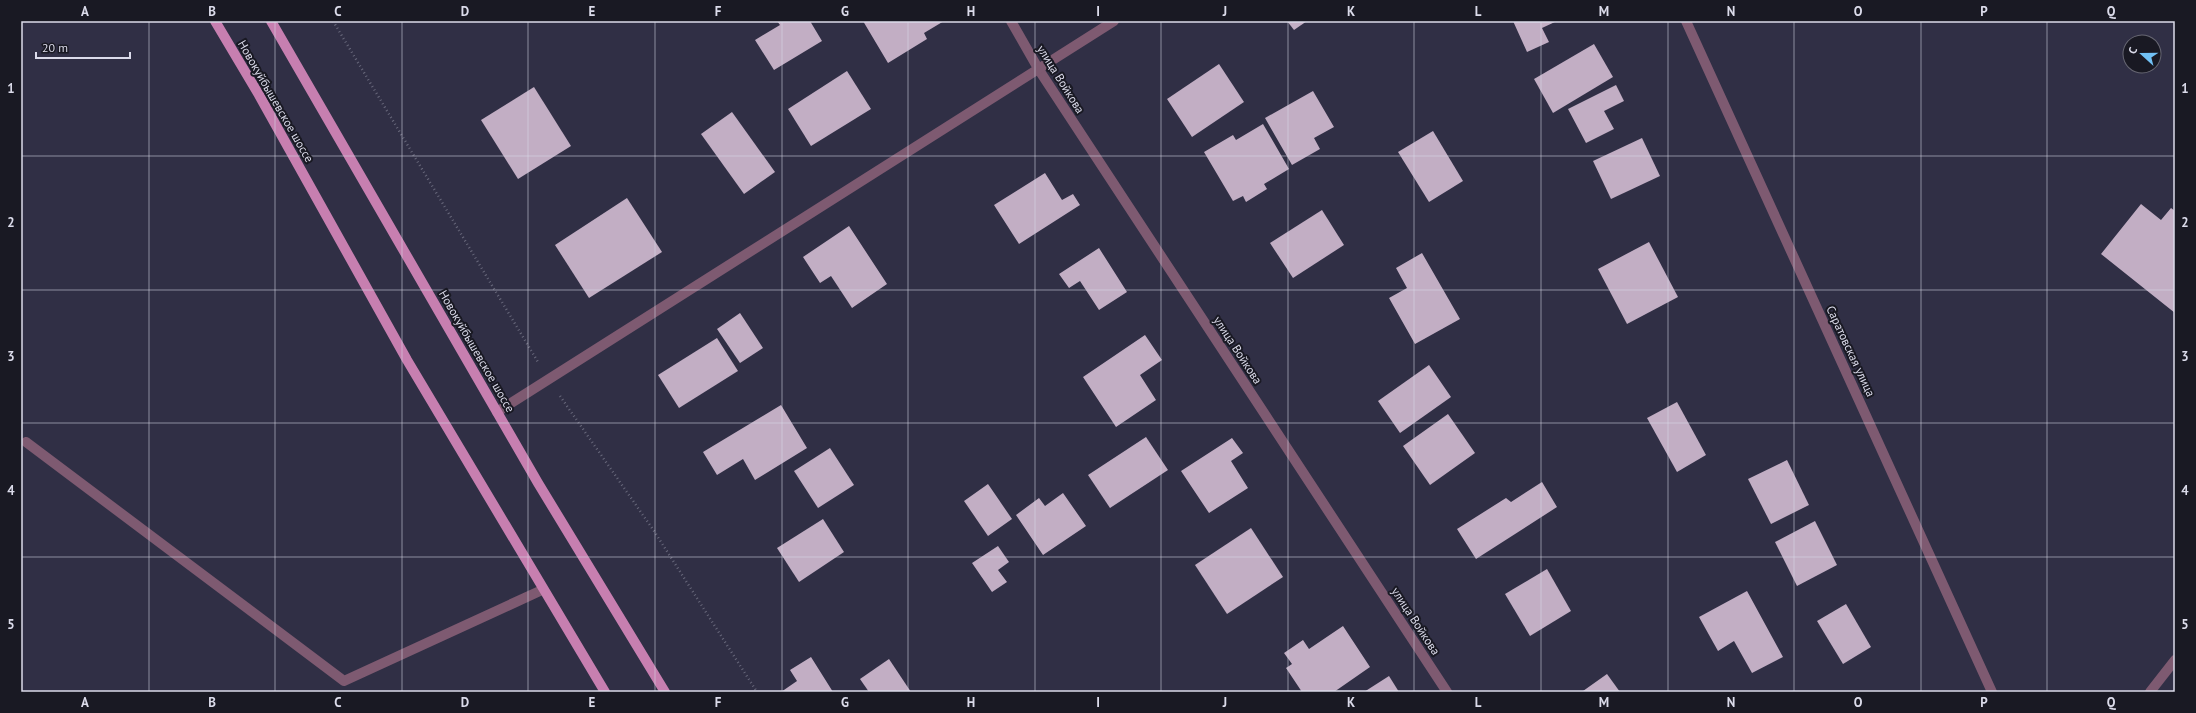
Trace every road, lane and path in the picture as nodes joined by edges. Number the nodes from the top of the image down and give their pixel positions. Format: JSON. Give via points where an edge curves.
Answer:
{"nodes":[{"id":1,"x":215,"y":21,"type":"edge"},
{"id":2,"x":271,"y":21,"type":"edge"},
{"id":3,"x":1011,"y":21,"type":"edge"},
{"id":4,"x":1114,"y":21,"type":"edge"},
{"id":5,"x":1686,"y":21,"type":"edge"},
{"id":6,"x":1039,"y":70,"type":"junction"},
{"id":7,"x":497,"y":412,"type":"junction"},
{"id":8,"x":26,"y":442,"type":"dead end"},
{"id":9,"x":542,"y":590,"type":"junction"},
{"id":10,"x":2175,"y":660,"type":"edge"},
{"id":11,"x":605,"y":692,"type":"edge"},
{"id":12,"x":664,"y":692,"type":"edge"},
{"id":13,"x":1447,"y":692,"type":"edge"},
{"id":14,"x":1992,"y":692,"type":"edge"},
{"id":15,"x":2150,"y":692,"type":"edge"}],
"edges":[{"from":1,"to":9,"type":"main road","name":"Новокуйбышевское шоссе","via":[[407,360]]},
{"from":2,"to":7,"type":"main road","name":"Новокуйбышевское шоссе"},
{"from":3,"to":6,"type":"street","name":"улица Войкова"},
{"from":4,"to":6,"type":"street"},
{"from":5,"to":14,"type":"street","name":"Саратовская улица"},
{"from":6,"to":7,"type":"street"},
{"from":6,"to":13,"type":"street","name":"улица Войкова"},
{"from":7,"to":12,"type":"main road","name":"Новокуйбышевское шоссе"},
{"from":8,"to":9,"type":"street","via":[[344,681]]},
{"from":9,"to":11,"type":"main road","name":"Новокуйбышевское шоссе"},
{"from":10,"to":15,"type":"street"}]}
